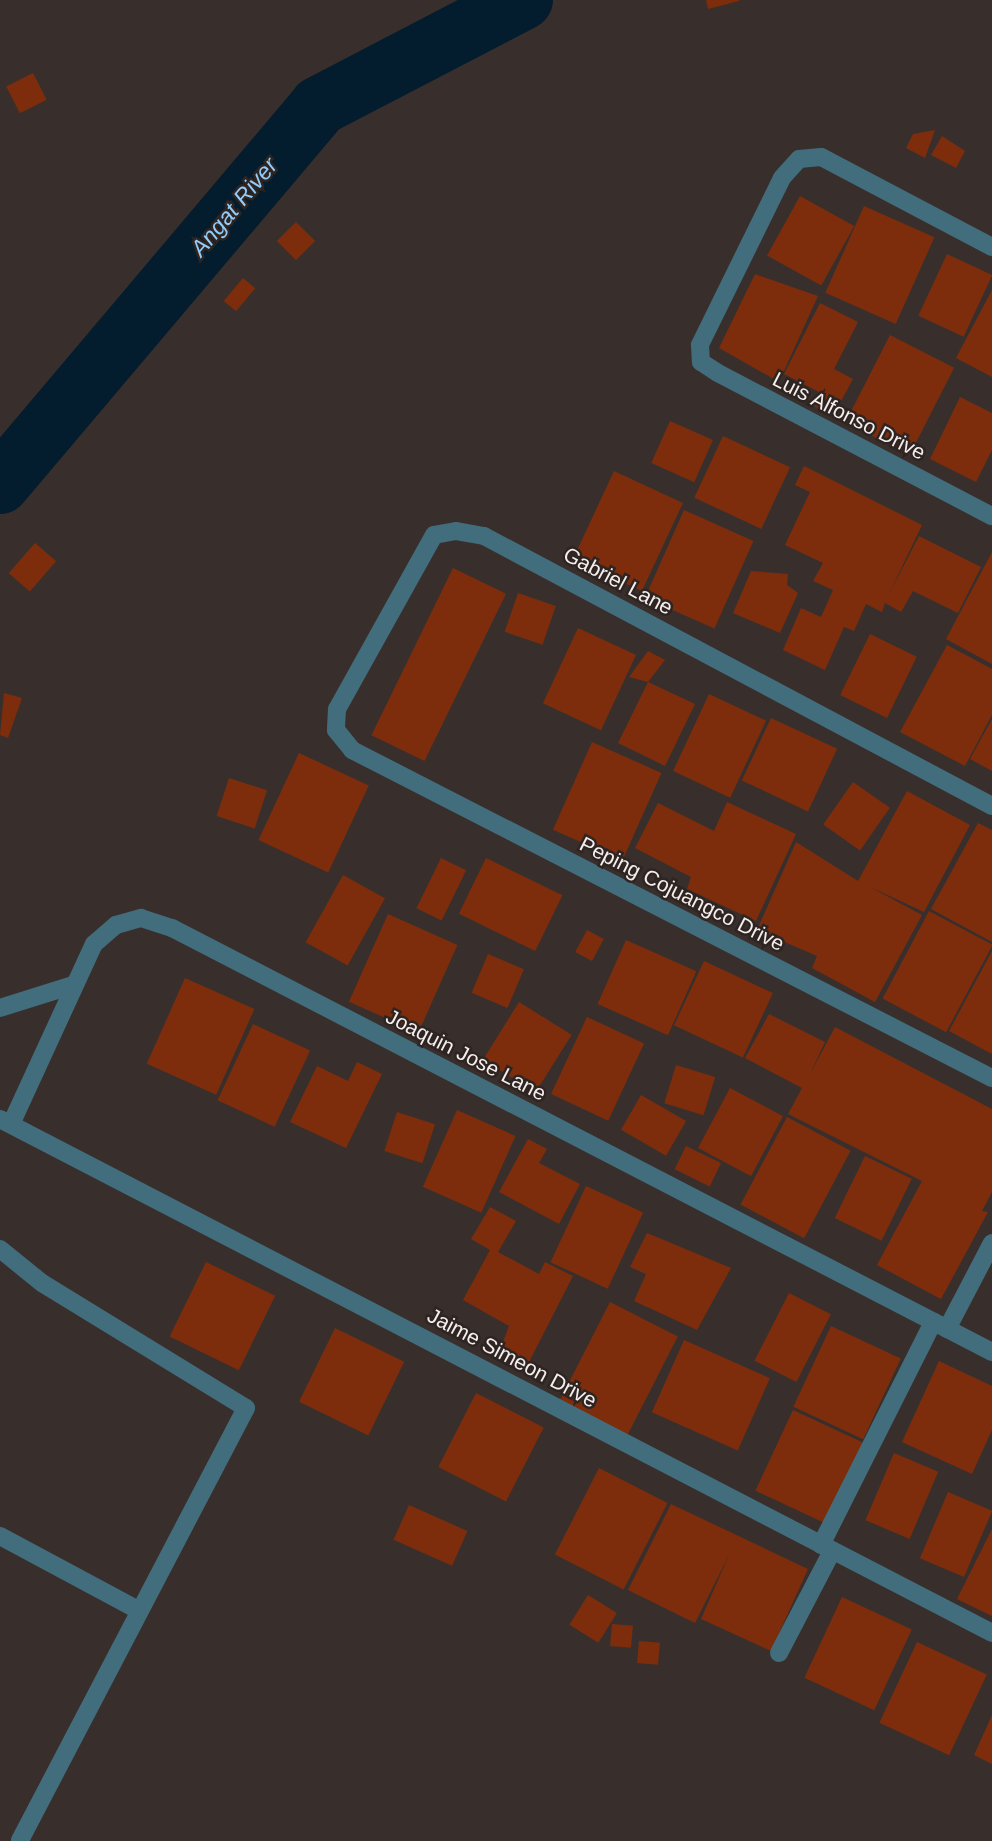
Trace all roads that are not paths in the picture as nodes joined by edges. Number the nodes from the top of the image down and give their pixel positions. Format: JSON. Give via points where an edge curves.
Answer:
{"nodes":[{"id":1,"x":992,"y":247,"type":"edge"},
{"id":2,"x":992,"y":516,"type":"edge"},
{"id":3,"x":352,"y":750,"type":"joint"},
{"id":4,"x":992,"y":806,"type":"edge"},
{"id":5,"x":73,"y":985,"type":"junction"},
{"id":6,"x":0,"y":1008,"type":"edge"},
{"id":7,"x":992,"y":1078,"type":"edge"},
{"id":8,"x":6,"y":1120,"type":"edge"},
{"id":9,"x":992,"y":1243,"type":"edge"},
{"id":10,"x":0,"y":1249,"type":"edge"},
{"id":11,"x":940,"y":1325,"type":"junction"},
{"id":12,"x":992,"y":1352,"type":"edge"},
{"id":13,"x":0,"y":1535,"type":"edge"},
{"id":14,"x":826,"y":1548,"type":"junction"},
{"id":15,"x":136,"y":1609,"type":"junction"},
{"id":16,"x":992,"y":1633,"type":"edge"},
{"id":17,"x":779,"y":1653,"type":"dead end"},
{"id":18,"x":20,"y":1841,"type":"edge"}],
"edges":[{"from":1,"to":2,"type":"street","name":"Luis Alfonso Drive","via":[[821,157],[799,159],[782,178],[700,345],[701,362],[718,373]]},
{"from":3,"to":4,"type":"street","name":"Gabriel Lane","via":[[336,730],[337,709],[433,535],[456,531],[484,536]]},
{"from":3,"to":7,"type":"street","name":"Peping Cojuangco Drive"},
{"from":5,"to":6,"type":"street"},
{"from":5,"to":8,"type":"street","name":"Joaquin Jose Lane"},
{"from":5,"to":11,"type":"street","name":"Joaquin Jose Lane","via":[[94,944],[116,925],[141,918],[172,928]]},
{"from":8,"to":14,"type":"street","name":"Jaime Simeon Drive"},
{"from":9,"to":11,"type":"street"},
{"from":10,"to":15,"type":"street","via":[[42,1283],[246,1408]]},
{"from":11,"to":12,"type":"street","name":"Joaquin Jose Lane"},
{"from":11,"to":14,"type":"street"},
{"from":13,"to":15,"type":"street"},
{"from":14,"to":16,"type":"street","name":"Jaime Simeon Drive"},
{"from":14,"to":17,"type":"street"},
{"from":15,"to":18,"type":"street"}]}
